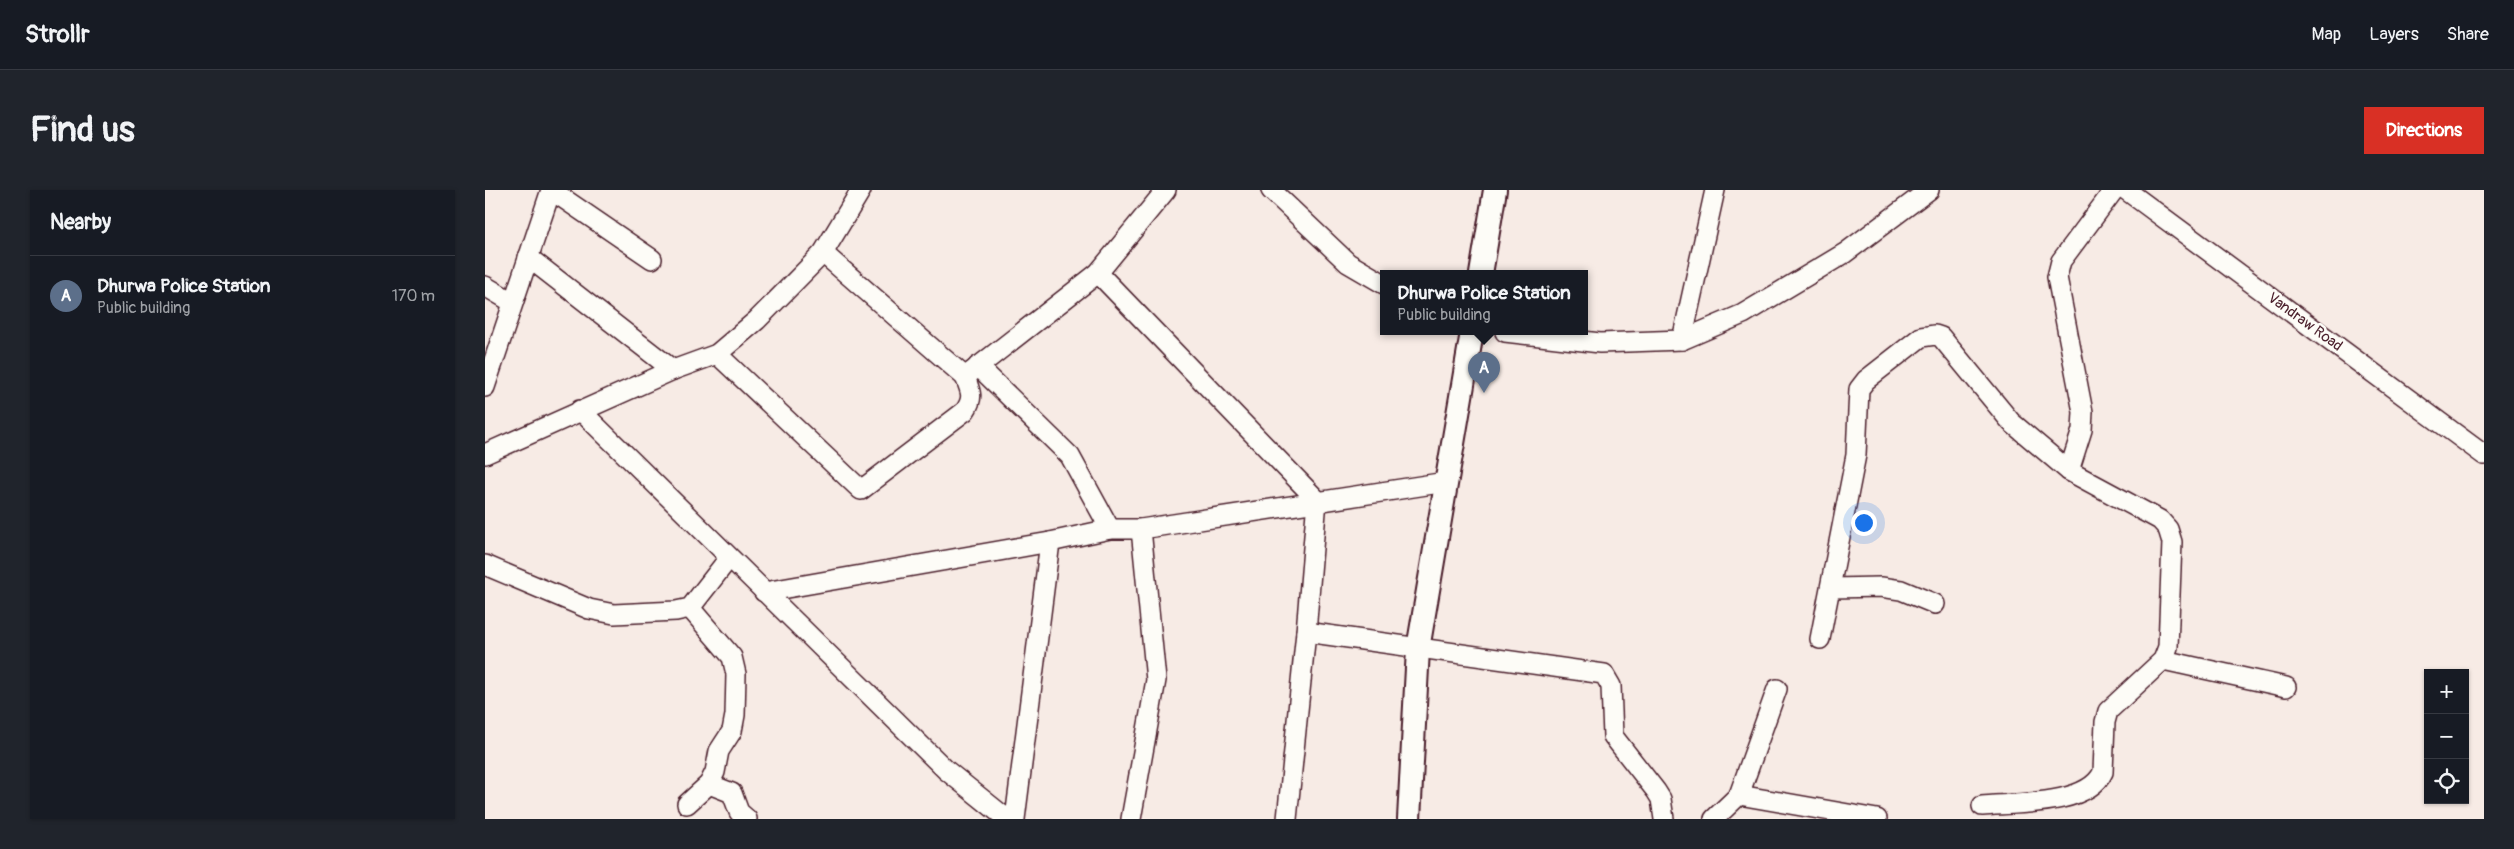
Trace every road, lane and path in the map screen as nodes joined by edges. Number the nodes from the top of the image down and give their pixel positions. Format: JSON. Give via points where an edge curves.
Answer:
{"nodes":[{"id":1,"x":861,"y":190,"type":"edge"},
{"id":2,"x":1166,"y":190,"type":"edge"},
{"id":3,"x":1271,"y":190,"type":"edge"},
{"id":4,"x":1495,"y":190,"type":"edge"},
{"id":5,"x":1715,"y":190,"type":"edge"},
{"id":6,"x":1929,"y":190,"type":"edge"},
{"id":7,"x":2115,"y":190,"type":"edge"},
{"id":8,"x":2126,"y":190,"type":"edge"},
{"id":9,"x":823,"y":253,"type":"junction"},
{"id":10,"x":528,"y":257,"type":"junction"},
{"id":11,"x":652,"y":259,"type":"dead end"},
{"id":12,"x":1482,"y":270,"type":"edge"},
{"id":13,"x":1098,"y":273,"type":"junction"},
{"id":14,"x":1380,"y":282,"type":"edge"},
{"id":15,"x":485,"y":286,"type":"edge"},
{"id":16,"x":512,"y":302,"type":"junction"},
{"id":17,"x":1471,"y":335,"type":"edge"},
{"id":18,"x":1531,"y":335,"type":"edge"},
{"id":19,"x":1682,"y":340,"type":"junction"},
{"id":20,"x":717,"y":354,"type":"junction"},
{"id":21,"x":673,"y":370,"type":"junction"},
{"id":22,"x":972,"y":372,"type":"junction"},
{"id":23,"x":485,"y":387,"type":"edge"},
{"id":24,"x":580,"y":410,"type":"junction"},
{"id":25,"x":485,"y":454,"type":"edge"},
{"id":26,"x":2484,"y":455,"type":"edge"},
{"id":27,"x":2069,"y":470,"type":"junction"},
{"id":28,"x":1446,"y":482,"type":"junction"},
{"id":29,"x":1317,"y":500,"type":"junction"},
{"id":30,"x":1110,"y":529,"type":"junction"},
{"id":31,"x":1141,"y":529,"type":"junction"},
{"id":32,"x":1050,"y":542,"type":"junction"},
{"id":33,"x":729,"y":558,"type":"junction"},
{"id":34,"x":485,"y":565,"type":"edge"},
{"id":35,"x":1831,"y":588,"type":"junction"},
{"id":36,"x":764,"y":592,"type":"junction"},
{"id":37,"x":1935,"y":604,"type":"dead end"},
{"id":38,"x":690,"y":608,"type":"junction"},
{"id":39,"x":1306,"y":632,"type":"junction"},
{"id":40,"x":1820,"y":639,"type":"dead end"},
{"id":41,"x":1418,"y":650,"type":"junction"},
{"id":42,"x":2163,"y":660,"type":"junction"},
{"id":43,"x":2286,"y":687,"type":"dead end"},
{"id":44,"x":1777,"y":689,"type":"dead end"},
{"id":45,"x":709,"y":784,"type":"junction"},
{"id":46,"x":1739,"y":795,"type":"junction"},
{"id":47,"x":687,"y":804,"type":"dead end"},
{"id":48,"x":1982,"y":806,"type":"dead end"},
{"id":49,"x":747,"y":819,"type":"edge"},
{"id":50,"x":1007,"y":819,"type":"edge"},
{"id":51,"x":1015,"y":819,"type":"edge"},
{"id":52,"x":1131,"y":819,"type":"edge"},
{"id":53,"x":1287,"y":819,"type":"edge"},
{"id":54,"x":1409,"y":819,"type":"edge"},
{"id":55,"x":1664,"y":819,"type":"edge"},
{"id":56,"x":1714,"y":819,"type":"edge"},
{"id":57,"x":1877,"y":819,"type":"edge"}],
"edges":[{"from":1,"to":9,"type":"street"},
{"from":2,"to":13,"type":"street"},
{"from":3,"to":14,"type":"street","via":[[1348,263]]},
{"from":4,"to":12,"type":"street"},
{"from":5,"to":19,"type":"street"},
{"from":6,"to":19,"type":"street","via":[[1845,253],[1743,314]]},
{"from":7,"to":27,"type":"street","via":[[2061,261],[2057,277],[2083,412],[2082,430]]},
{"from":8,"to":26,"type":"street","name":"Vandraw Road"},
{"from":9,"to":20,"type":"street","via":[[757,320]]},
{"from":9,"to":22,"type":"street"},
{"from":10,"to":11,"type":"street","via":[[551,190]]},
{"from":10,"to":16,"type":"street"},
{"from":10,"to":21,"type":"street"},
{"from":13,"to":22,"type":"street"},
{"from":13,"to":29,"type":"street"},
{"from":15,"to":16,"type":"street"},
{"from":16,"to":23,"type":"street"},
{"from":17,"to":28,"type":"street"},
{"from":18,"to":19,"type":"street","via":[[1600,343]]},
{"from":20,"to":21,"type":"street"},
{"from":20,"to":22,"type":"street","via":[[861,490],[965,411],[971,401]]},
{"from":21,"to":24,"type":"street"},
{"from":22,"to":30,"type":"street","via":[[1070,456]]},
{"from":24,"to":25,"type":"street"},
{"from":24,"to":33,"type":"street"},
{"from":27,"to":35,"type":"street","via":[[2011,422],[1941,337],[1921,337],[1866,380],[1859,390],[1856,455]]},
{"from":27,"to":42,"type":"street","via":[[2160,520],[2168,529],[2172,542],[2169,634]]},
{"from":28,"to":29,"type":"street"},
{"from":28,"to":41,"type":"street"},
{"from":29,"to":31,"type":"street"},
{"from":29,"to":39,"type":"street"},
{"from":30,"to":31,"type":"street"},
{"from":30,"to":32,"type":"street"},
{"from":31,"to":52,"type":"street","via":[[1156,680]]},
{"from":32,"to":36,"type":"street"},
{"from":32,"to":51,"type":"street"},
{"from":33,"to":36,"type":"street"},
{"from":33,"to":38,"type":"street"},
{"from":34,"to":38,"type":"street","via":[[599,612],[614,614]]},
{"from":35,"to":37,"type":"street","via":[[1901,590]]},
{"from":35,"to":40,"type":"street"},
{"from":36,"to":50,"type":"street","via":[[946,770]]},
{"from":38,"to":45,"type":"street","via":[[735,664],[735,724],[719,751]]},
{"from":39,"to":41,"type":"street"},
{"from":39,"to":53,"type":"street"},
{"from":41,"to":54,"type":"street"},
{"from":41,"to":55,"type":"street","via":[[1604,674],[1611,686],[1613,736],[1656,791]]},
{"from":42,"to":43,"type":"street"},
{"from":42,"to":48,"type":"street","via":[[2109,711],[2105,722],[2103,772],[2095,783],[2067,798]]},
{"from":44,"to":46,"type":"street"},
{"from":45,"to":47,"type":"street"},
{"from":45,"to":49,"type":"street","via":[[732,793],[739,812]]},
{"from":46,"to":56,"type":"street"},
{"from":46,"to":57,"type":"street"}]}
